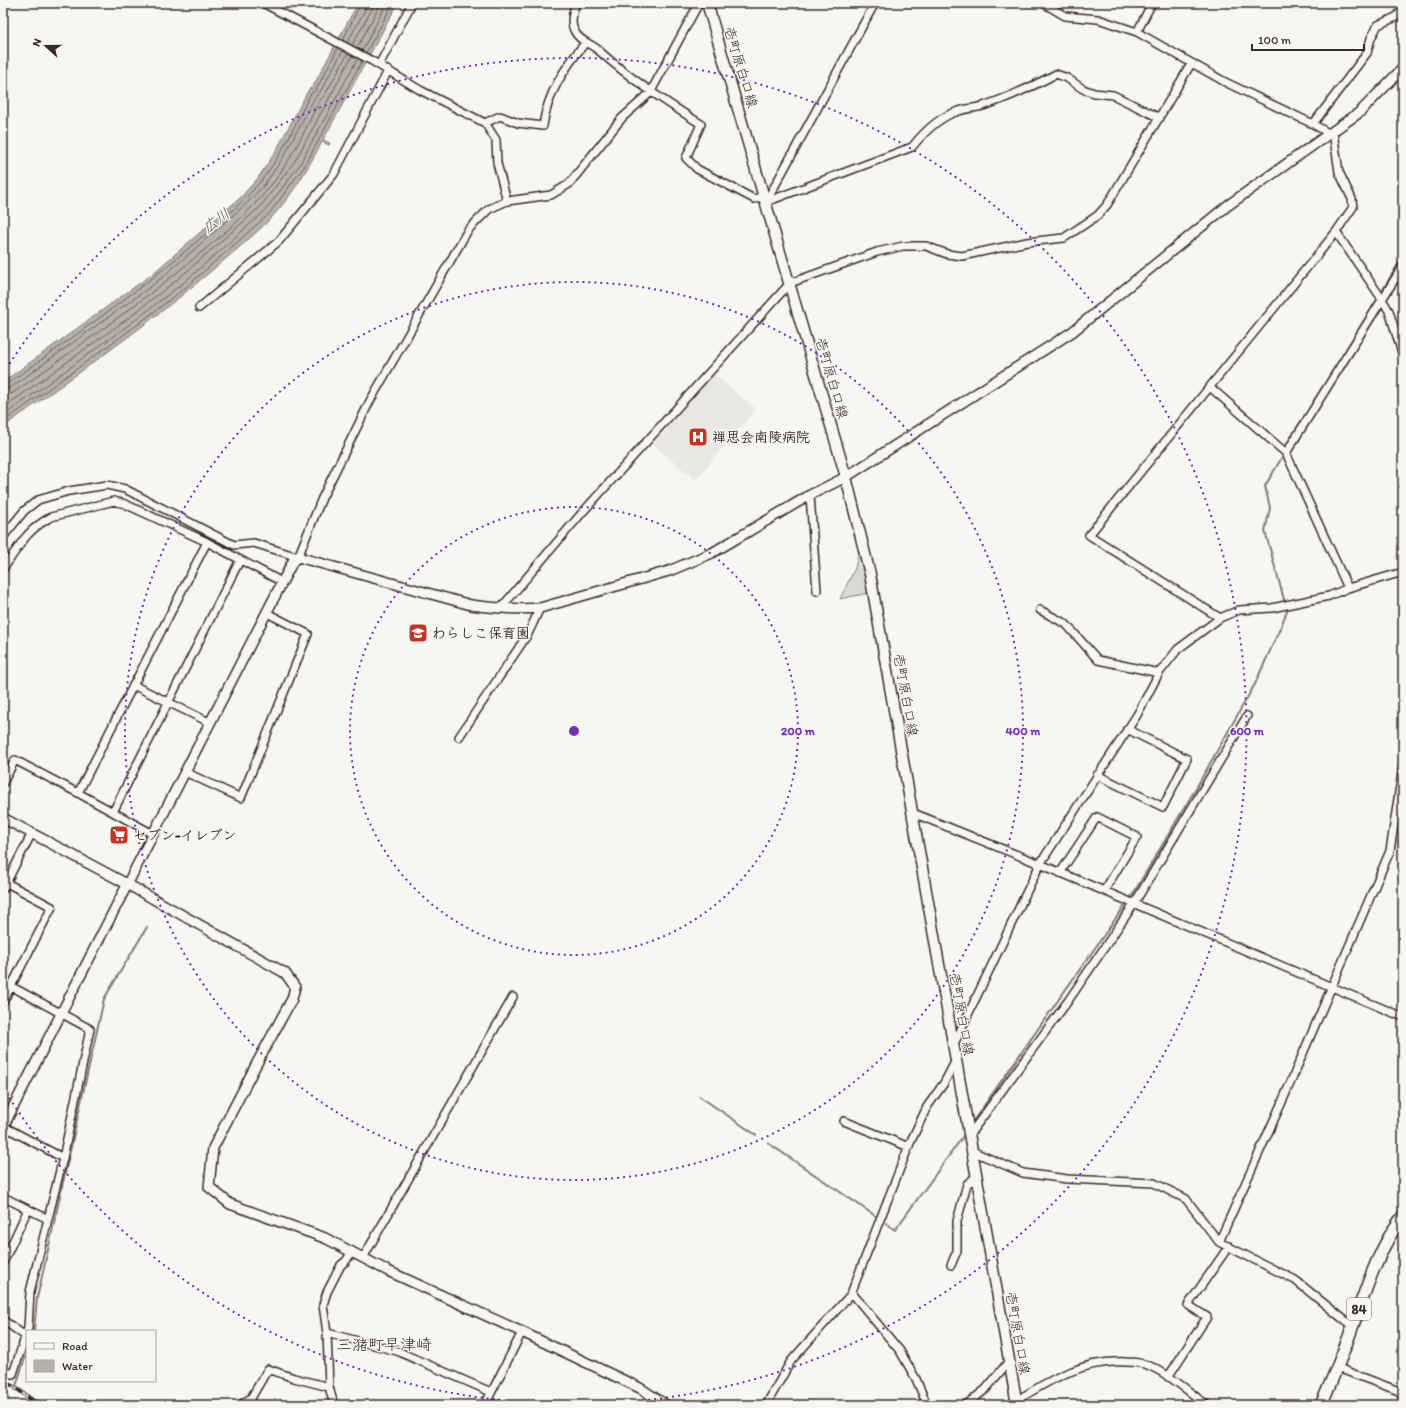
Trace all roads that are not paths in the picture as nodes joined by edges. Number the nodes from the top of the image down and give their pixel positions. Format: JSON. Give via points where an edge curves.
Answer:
{"nodes":[{"id":1,"x":263,"y":3,"type":"edge"},
{"id":2,"x":412,"y":3,"type":"edge"},
{"id":3,"x":576,"y":3,"type":"edge"},
{"id":4,"x":699,"y":3,"type":"edge"},
{"id":5,"x":707,"y":3,"type":"edge"},
{"id":6,"x":875,"y":3,"type":"edge"},
{"id":7,"x":1043,"y":3,"type":"edge"},
{"id":8,"x":1152,"y":3,"type":"edge"},
{"id":9,"x":1403,"y":9,"type":"edge"},
{"id":10,"x":1136,"y":32,"type":"junction"},
{"id":11,"x":586,"y":42,"type":"junction"},
{"id":12,"x":376,"y":63,"type":"junction"},
{"id":13,"x":1192,"y":64,"type":"junction"},
{"id":14,"x":1403,"y":68,"type":"edge"},
{"id":15,"x":388,"y":71,"type":"junction"},
{"id":16,"x":650,"y":92,"type":"junction"},
{"id":17,"x":1160,"y":118,"type":"junction"},
{"id":18,"x":485,"y":123,"type":"junction"},
{"id":19,"x":1313,"y":124,"type":"junction"},
{"id":20,"x":1331,"y":133,"type":"junction"},
{"id":21,"x":765,"y":199,"type":"junction"},
{"id":22,"x":507,"y":201,"type":"junction"},
{"id":23,"x":1336,"y":232,"type":"junction"},
{"id":24,"x":1403,"y":266,"type":"edge"},
{"id":25,"x":790,"y":283,"type":"junction"},
{"id":26,"x":1382,"y":299,"type":"junction"},
{"id":27,"x":199,"y":308,"type":"dead end"},
{"id":28,"x":1403,"y":356,"type":"edge"},
{"id":29,"x":1210,"y":387,"type":"junction"},
{"id":30,"x":1286,"y":453,"type":"junction"},
{"id":31,"x":846,"y":478,"type":"junction"},
{"id":32,"x":810,"y":495,"type":"junction"},
{"id":33,"x":3,"y":536,"type":"edge"},
{"id":34,"x":207,"y":542,"type":"junction"},
{"id":35,"x":298,"y":557,"type":"junction"},
{"id":36,"x":240,"y":560,"type":"junction"},
{"id":37,"x":3,"y":569,"type":"edge"},
{"id":38,"x":1403,"y":572,"type":"edge"},
{"id":39,"x":282,"y":582,"type":"junction"},
{"id":40,"x":1348,"y":588,"type":"junction"},
{"id":41,"x":817,"y":592,"type":"dead end"},
{"id":42,"x":540,"y":608,"type":"junction"},
{"id":43,"x":500,"y":609,"type":"junction"},
{"id":44,"x":1040,"y":610,"type":"dead end"},
{"id":45,"x":266,"y":613,"type":"junction"},
{"id":46,"x":1220,"y":618,"type":"junction"},
{"id":47,"x":1159,"y":673,"type":"junction"},
{"id":48,"x":133,"y":685,"type":"junction"},
{"id":49,"x":168,"y":703,"type":"junction"},
{"id":50,"x":1246,"y":716,"type":"dead end"},
{"id":51,"x":211,"y":723,"type":"junction"},
{"id":52,"x":1127,"y":729,"type":"junction"},
{"id":53,"x":459,"y":737,"type":"dead end"},
{"id":54,"x":1403,"y":766,"type":"edge"},
{"id":55,"x":185,"y":772,"type":"junction"},
{"id":56,"x":1097,"y":775,"type":"junction"},
{"id":57,"x":3,"y":783,"type":"edge"},
{"id":58,"x":78,"y":793,"type":"junction"},
{"id":59,"x":113,"y":812,"type":"junction"},
{"id":60,"x":913,"y":813,"type":"junction"},
{"id":61,"x":3,"y":818,"type":"edge"},
{"id":62,"x":32,"y":833,"type":"junction"},
{"id":63,"x":153,"y":834,"type":"junction"},
{"id":64,"x":1040,"y":864,"type":"junction"},
{"id":65,"x":1060,"y":873,"type":"junction"},
{"id":66,"x":4,"y":884,"type":"edge"},
{"id":67,"x":127,"y":884,"type":"junction"},
{"id":68,"x":1104,"y":891,"type":"junction"},
{"id":69,"x":1134,"y":904,"type":"junction"},
{"id":70,"x":3,"y":982,"type":"edge"},
{"id":71,"x":11,"y":986,"type":"junction"},
{"id":72,"x":1332,"y":986,"type":"junction"},
{"id":73,"x":513,"y":997,"type":"dead end"},
{"id":74,"x":3,"y":1002,"type":"edge"},
{"id":75,"x":61,"y":1012,"type":"junction"},
{"id":76,"x":1403,"y":1017,"type":"edge"},
{"id":77,"x":954,"y":1044,"type":"junction"},
{"id":78,"x":956,"y":1060,"type":"junction"},
{"id":79,"x":844,"y":1121,"type":"dead end"},
{"id":80,"x":3,"y":1126,"type":"edge"},
{"id":81,"x":970,"y":1134,"type":"junction"},
{"id":82,"x":909,"y":1147,"type":"junction"},
{"id":83,"x":972,"y":1152,"type":"junction"},
{"id":84,"x":63,"y":1158,"type":"junction"},
{"id":85,"x":977,"y":1176,"type":"junction"},
{"id":86,"x":3,"y":1197,"type":"edge"},
{"id":87,"x":28,"y":1209,"type":"junction"},
{"id":88,"x":48,"y":1219,"type":"junction"},
{"id":89,"x":1402,"y":1220,"type":"edge"},
{"id":90,"x":1219,"y":1242,"type":"junction"},
{"id":91,"x":1229,"y":1246,"type":"junction"},
{"id":92,"x":352,"y":1251,"type":"junction"},
{"id":93,"x":363,"y":1258,"type":"junction"},
{"id":94,"x":3,"y":1264,"type":"edge"},
{"id":95,"x":951,"y":1265,"type":"dead end"},
{"id":96,"x":852,"y":1294,"type":"junction"},
{"id":97,"x":3,"y":1320,"type":"edge"},
{"id":98,"x":1353,"y":1327,"type":"junction"},
{"id":99,"x":27,"y":1330,"type":"edge"},
{"id":100,"x":522,"y":1332,"type":"junction"},
{"id":101,"x":327,"y":1333,"type":"junction"},
{"id":102,"x":25,"y":1336,"type":"joint"},
{"id":103,"x":1009,"y":1361,"type":"junction"},
{"id":104,"x":1338,"y":1368,"type":"junction"},
{"id":105,"x":3,"y":1369,"type":"edge"},
{"id":106,"x":1168,"y":1377,"type":"junction"},
{"id":107,"x":329,"y":1387,"type":"junction"},
{"id":108,"x":491,"y":1392,"type":"junction"},
{"id":109,"x":1403,"y":1398,"type":"edge"},
{"id":110,"x":664,"y":1403,"type":"edge"},
{"id":111,"x":1016,"y":1403,"type":"edge"},
{"id":112,"x":240,"y":1405,"type":"edge"},
{"id":113,"x":334,"y":1405,"type":"edge"},
{"id":114,"x":485,"y":1405,"type":"edge"},
{"id":115,"x":766,"y":1405,"type":"edge"},
{"id":116,"x":927,"y":1405,"type":"edge"},
{"id":117,"x":966,"y":1405,"type":"edge"},
{"id":118,"x":1207,"y":1405,"type":"edge"},
{"id":119,"x":1321,"y":1405,"type":"edge"}],
"edges":[{"from":1,"to":12,"type":"street"},
{"from":2,"to":12,"type":"street"},
{"from":3,"to":11,"type":"street","via":[[572,16],[573,29],[579,38]]},
{"from":4,"to":16,"type":"street"},
{"from":5,"to":21,"type":"main road","name":"壱町原白口線"},
{"from":6,"to":21,"type":"street"},
{"from":7,"to":10,"type":"street","via":[[1065,16],[1098,19]]},
{"from":8,"to":10,"type":"street"},
{"from":9,"to":19,"type":"street","via":[[1396,17],[1378,25],[1367,53]]},
{"from":10,"to":13,"type":"street"},
{"from":11,"to":16,"type":"street"},
{"from":11,"to":18,"type":"street","via":[[558,81],[545,109],[543,126],[518,123],[500,116]]},
{"from":12,"to":15,"type":"street"},
{"from":13,"to":17,"type":"street"},
{"from":13,"to":19,"type":"street"},
{"from":14,"to":20,"type":"street","via":[[1360,112]]},
{"from":15,"to":18,"type":"street"},
{"from":15,"to":27,"type":"street","via":[[334,174],[279,241]]},
{"from":16,"to":21,"type":"street","via":[[700,124],[686,158],[697,169],[754,199]]},
{"from":16,"to":22,"type":"street","via":[[622,118],[569,184],[551,195]]},
{"from":17,"to":21,"type":"street","via":[[1113,95],[1082,90],[1067,78],[1056,74],[1029,88],[982,106],[958,111],[923,132],[912,148]]},
{"from":17,"to":25,"type":"street","via":[[1108,206],[1064,238],[1027,242],[962,256],[947,254],[926,246],[903,246],[877,252]]},
{"from":18,"to":22,"type":"street","via":[[496,140],[497,163]]},
{"from":19,"to":20,"type":"street"},
{"from":20,"to":23,"type":"street","via":[[1339,172],[1352,199],[1353,207]]},
{"from":20,"to":31,"type":"street","via":[[1227,206],[1072,332]]},
{"from":21,"to":25,"type":"main road","name":"壱町原白口線"},
{"from":22,"to":35,"type":"street","via":[[489,209],[468,230],[370,401],[322,498]]},
{"from":23,"to":26,"type":"street"},
{"from":23,"to":29,"type":"street"},
{"from":24,"to":26,"type":"street"},
{"from":25,"to":31,"type":"main road","name":"壱町原白口線"},
{"from":25,"to":43,"type":"street","via":[[581,514]]},
{"from":26,"to":28,"type":"street"},
{"from":26,"to":30,"type":"street"},
{"from":29,"to":30,"type":"street"},
{"from":29,"to":46,"type":"street","via":[[1089,535]]},
{"from":30,"to":40,"type":"street"},
{"from":31,"to":32,"type":"street"},
{"from":31,"to":60,"type":"main road","name":"壱町原白口線","via":[[870,574]]},
{"from":32,"to":41,"type":"street"},
{"from":32,"to":42,"type":"street","via":[[712,552],[669,571]]},
{"from":33,"to":35,"type":"street","via":[[24,511],[38,500],[69,491],[107,485],[125,489],[234,545],[254,543]]},
{"from":34,"to":36,"type":"street"},
{"from":34,"to":37,"type":"street","via":[[114,501],[51,517],[22,539]]},
{"from":34,"to":48,"type":"street"},
{"from":35,"to":39,"type":"street","via":[[293,561]]},
{"from":35,"to":43,"type":"street","via":[[471,605]]},
{"from":36,"to":39,"type":"street"},
{"from":36,"to":49,"type":"street"},
{"from":38,"to":40,"type":"street"},
{"from":39,"to":45,"type":"street"},
{"from":40,"to":46,"type":"street","via":[[1329,596],[1279,606],[1239,610]]},
{"from":42,"to":43,"type":"street"},
{"from":42,"to":53,"type":"street","via":[[528,634]]},
{"from":44,"to":47,"type":"street","via":[[1066,624],[1098,660]]},
{"from":45,"to":51,"type":"street"},
{"from":45,"to":55,"type":"street","via":[[308,634],[241,798]]},
{"from":46,"to":47,"type":"street","via":[[1178,649]]},
{"from":47,"to":52,"type":"street"},
{"from":48,"to":49,"type":"street"},
{"from":48,"to":58,"type":"street"},
{"from":49,"to":51,"type":"street"},
{"from":49,"to":59,"type":"street"},
{"from":50,"to":69,"type":"street"},
{"from":51,"to":55,"type":"street"},
{"from":52,"to":56,"type":"street"},
{"from":52,"to":56,"type":"street","via":[[1187,759],[1163,807]]},
{"from":54,"to":72,"type":"street","via":[[1390,851]]},
{"from":55,"to":63,"type":"street"},
{"from":56,"to":64,"type":"street"},
{"from":57,"to":58,"type":"street","via":[[15,760]]},
{"from":58,"to":59,"type":"street"},
{"from":59,"to":63,"type":"street"},
{"from":60,"to":64,"type":"street"},
{"from":60,"to":77,"type":"main road","name":"壱町原白口線"},
{"from":61,"to":62,"type":"street"},
{"from":62,"to":66,"type":"street"},
{"from":62,"to":67,"type":"street"},
{"from":63,"to":67,"type":"street"},
{"from":64,"to":65,"type":"street"},
{"from":64,"to":77,"type":"street"},
{"from":65,"to":68,"type":"street"},
{"from":65,"to":68,"type":"street","via":[[1098,817],[1137,837]]},
{"from":66,"to":71,"type":"street","via":[[52,907]]},
{"from":67,"to":75,"type":"street"},
{"from":67,"to":92,"type":"street","via":[[285,973],[295,987],[292,999],[213,1148],[209,1187],[230,1204],[325,1238]]},
{"from":68,"to":69,"type":"street"},
{"from":69,"to":72,"type":"street"},
{"from":69,"to":81,"type":"street","via":[[1068,1001]]},
{"from":70,"to":71,"type":"street"},
{"from":71,"to":74,"type":"street"},
{"from":71,"to":75,"type":"street"},
{"from":72,"to":76,"type":"street"},
{"from":72,"to":90,"type":"street"},
{"from":73,"to":93,"type":"street"},
{"from":75,"to":80,"type":"street"},
{"from":75,"to":84,"type":"street","via":[[90,1029]]},
{"from":77,"to":78,"type":"main road","name":"壱町原白口線"},
{"from":78,"to":81,"type":"main road","name":"壱町原白口線"},
{"from":78,"to":82,"type":"street","via":[[944,1084],[927,1107]]},
{"from":79,"to":82,"type":"street"},
{"from":80,"to":84,"type":"street"},
{"from":81,"to":83,"type":"main road","name":"壱町原白口線"},
{"from":82,"to":96,"type":"street"},
{"from":83,"to":85,"type":"main road","name":"壱町原白口線"},
{"from":83,"to":90,"type":"street","via":[[1024,1173],[1067,1179],[1154,1183],[1186,1199]]},
{"from":84,"to":88,"type":"street"},
{"from":85,"to":95,"type":"street","via":[[967,1184],[957,1220],[957,1250]]},
{"from":85,"to":103,"type":"main road","name":"壱町原白口線"},
{"from":86,"to":87,"type":"street"},
{"from":87,"to":88,"type":"street"},
{"from":87,"to":94,"type":"street"},
{"from":88,"to":99,"type":"street","via":[[30,1292]]},
{"from":89,"to":98,"type":"main road","number":"84","via":[[1384,1247],[1371,1275]]},
{"from":90,"to":91,"type":"street"},
{"from":91,"to":98,"type":"street","via":[[1296,1280]]},
{"from":91,"to":106,"type":"street","via":[[1188,1305],[1207,1317]]},
{"from":92,"to":93,"type":"street"},
{"from":92,"to":101,"type":"street","via":[[341,1265],[323,1305]]},
{"from":93,"to":100,"type":"street"},
{"from":96,"to":115,"type":"street","via":[[791,1361]]},
{"from":96,"to":116,"type":"street","via":[[900,1351]]},
{"from":97,"to":102,"type":"street"},
{"from":98,"to":104,"type":"main road","number":"84"},
{"from":100,"to":108,"type":"street"},
{"from":100,"to":110,"type":"street","via":[[640,1388]]},
{"from":101,"to":107,"type":"street"},
{"from":101,"to":108,"type":"street","via":[[397,1351]]},
{"from":102,"to":105,"type":"street","via":[[13,1374]]},
{"from":103,"to":111,"type":"main road","name":"壱町原白口線"},
{"from":103,"to":117,"type":"street","via":[[986,1389]]},
{"from":104,"to":109,"type":"street","via":[[1399,1391]]},
{"from":104,"to":119,"type":"main road","number":"84"},
{"from":106,"to":111,"type":"street","via":[[1152,1366],[1136,1362],[1103,1362],[1047,1381]]},
{"from":106,"to":118,"type":"street"},
{"from":107,"to":112,"type":"street","via":[[268,1370],[251,1398]]},
{"from":107,"to":113,"type":"street"},
{"from":108,"to":114,"type":"street"}]}
